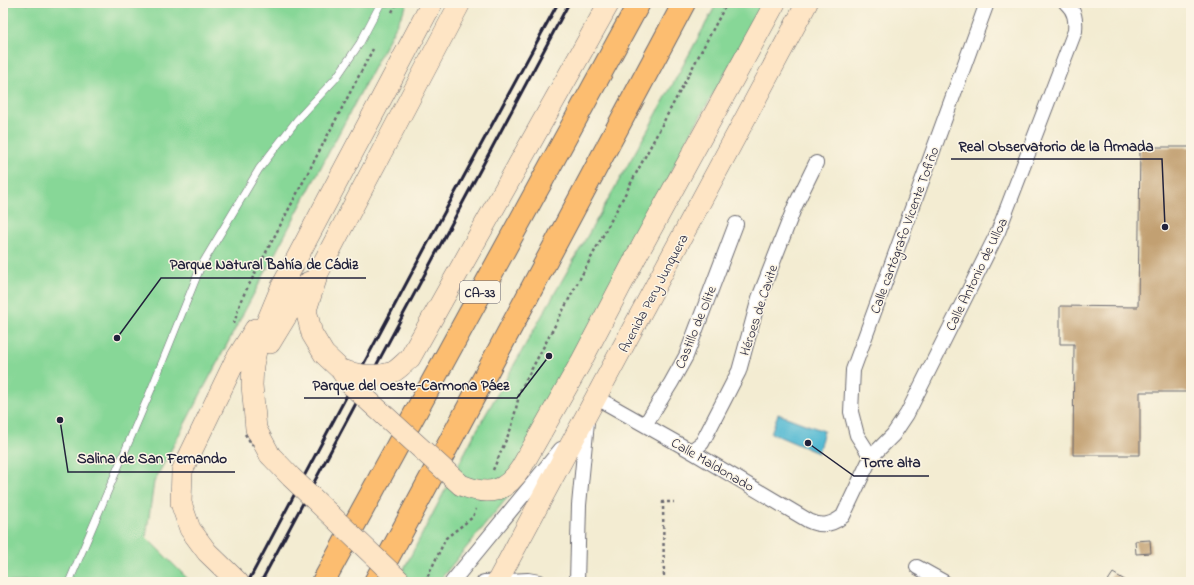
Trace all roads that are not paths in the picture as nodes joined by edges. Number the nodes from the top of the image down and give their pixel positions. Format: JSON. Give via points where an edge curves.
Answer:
{"nodes":[{"id":1,"x":381,"y":3,"type":"edge"},
{"id":2,"x":432,"y":3,"type":"edge"},
{"id":3,"x":460,"y":3,"type":"edge"},
{"id":4,"x":609,"y":3,"type":"edge"},
{"id":5,"x":638,"y":3,"type":"edge"},
{"id":6,"x":684,"y":3,"type":"edge"},
{"id":7,"x":775,"y":3,"type":"edge"},
{"id":8,"x":807,"y":3,"type":"edge"},
{"id":9,"x":987,"y":3,"type":"edge"},
{"id":10,"x":1066,"y":3,"type":"edge"},
{"id":11,"x":816,"y":163,"type":"dead end"},
{"id":12,"x":736,"y":224,"type":"dead end"},
{"id":13,"x":318,"y":273,"type":"junction"},
{"id":14,"x":281,"y":288,"type":"junction"},
{"id":15,"x":340,"y":370,"type":"junction"},
{"id":16,"x":252,"y":385,"type":"junction"},
{"id":17,"x":592,"y":407,"type":"junction"},
{"id":18,"x":645,"y":425,"type":"junction"},
{"id":19,"x":692,"y":451,"type":"junction"},
{"id":20,"x":872,"y":457,"type":"junction"},
{"id":21,"x":830,"y":524,"type":"joint"},
{"id":22,"x":917,"y":567,"type":"dead end"},
{"id":23,"x":69,"y":582,"type":"edge"},
{"id":24,"x":238,"y":582,"type":"edge"},
{"id":25,"x":323,"y":582,"type":"edge"},
{"id":26,"x":375,"y":582,"type":"edge"},
{"id":27,"x":401,"y":582,"type":"edge"},
{"id":28,"x":452,"y":582,"type":"edge"},
{"id":29,"x":492,"y":582,"type":"edge"},
{"id":30,"x":539,"y":582,"type":"edge"},
{"id":31,"x":577,"y":582,"type":"edge"},
{"id":32,"x":944,"y":582,"type":"edge"}],
"edges":[{"from":1,"to":23,"type":"lane","via":[[360,43],[336,78],[297,120],[259,169],[201,266]]},
{"from":2,"to":14,"type":"street"},
{"from":3,"to":13,"type":"street"},
{"from":4,"to":15,"type":"street","bridge":true,"via":[[410,358],[394,372],[373,376]]},
{"from":5,"to":25,"type":"highway","number":"CA-33"},
{"from":6,"to":26,"type":"highway","number":"CA-33"},
{"from":7,"to":15,"type":"street","bridge":true,"via":[[581,362],[513,480],[491,491],[476,491],[461,485],[349,383]]},
{"from":8,"to":17,"type":"street","name":"Avenida Pery Junquera"},
{"from":9,"to":20,"type":"street","name":"Calle cartógrafo Vicente Tofiño","via":[[853,370],[851,412],[857,435]]},
{"from":10,"to":20,"type":"street","name":"Calle Antonio de Ulloa","via":[[1076,22],[1074,31],[998,232],[907,414],[893,435]]},
{"from":11,"to":19,"type":"street","name":"Héroes de Cavite","via":[[795,206],[759,298],[739,371],[702,443]]},
{"from":12,"to":18,"type":"street","name":"Castillo de Olite","via":[[686,356]]},
{"from":13,"to":15,"type":"street","via":[[306,310],[312,334],[324,354]]},
{"from":13,"to":16,"type":"street","via":[[301,292],[264,352]]},
{"from":14,"to":16,"type":"street","via":[[257,346]]},
{"from":14,"to":24,"type":"street","via":[[235,361],[182,471],[182,503],[190,529],[207,552]]},
{"from":16,"to":27,"type":"street","bridge":true,"via":[[256,429],[270,455]]},
{"from":17,"to":18,"type":"street","name":"Calle Maldonado"},
{"from":17,"to":28,"type":"street"},
{"from":17,"to":29,"type":"street","name":"Avenida Pery Junquera"},
{"from":17,"to":31,"type":"street","via":[[579,505]]},
{"from":18,"to":19,"type":"street","name":"Calle Maldonado"},
{"from":19,"to":21,"type":"street","name":"Calle Maldonado","via":[[809,521]]},
{"from":20,"to":21,"type":"street","name":"Calle Antonio de Ulloa","via":[[842,516]]},
{"from":22,"to":32,"type":"street"},
{"from":29,"to":30,"type":"street"}]}
